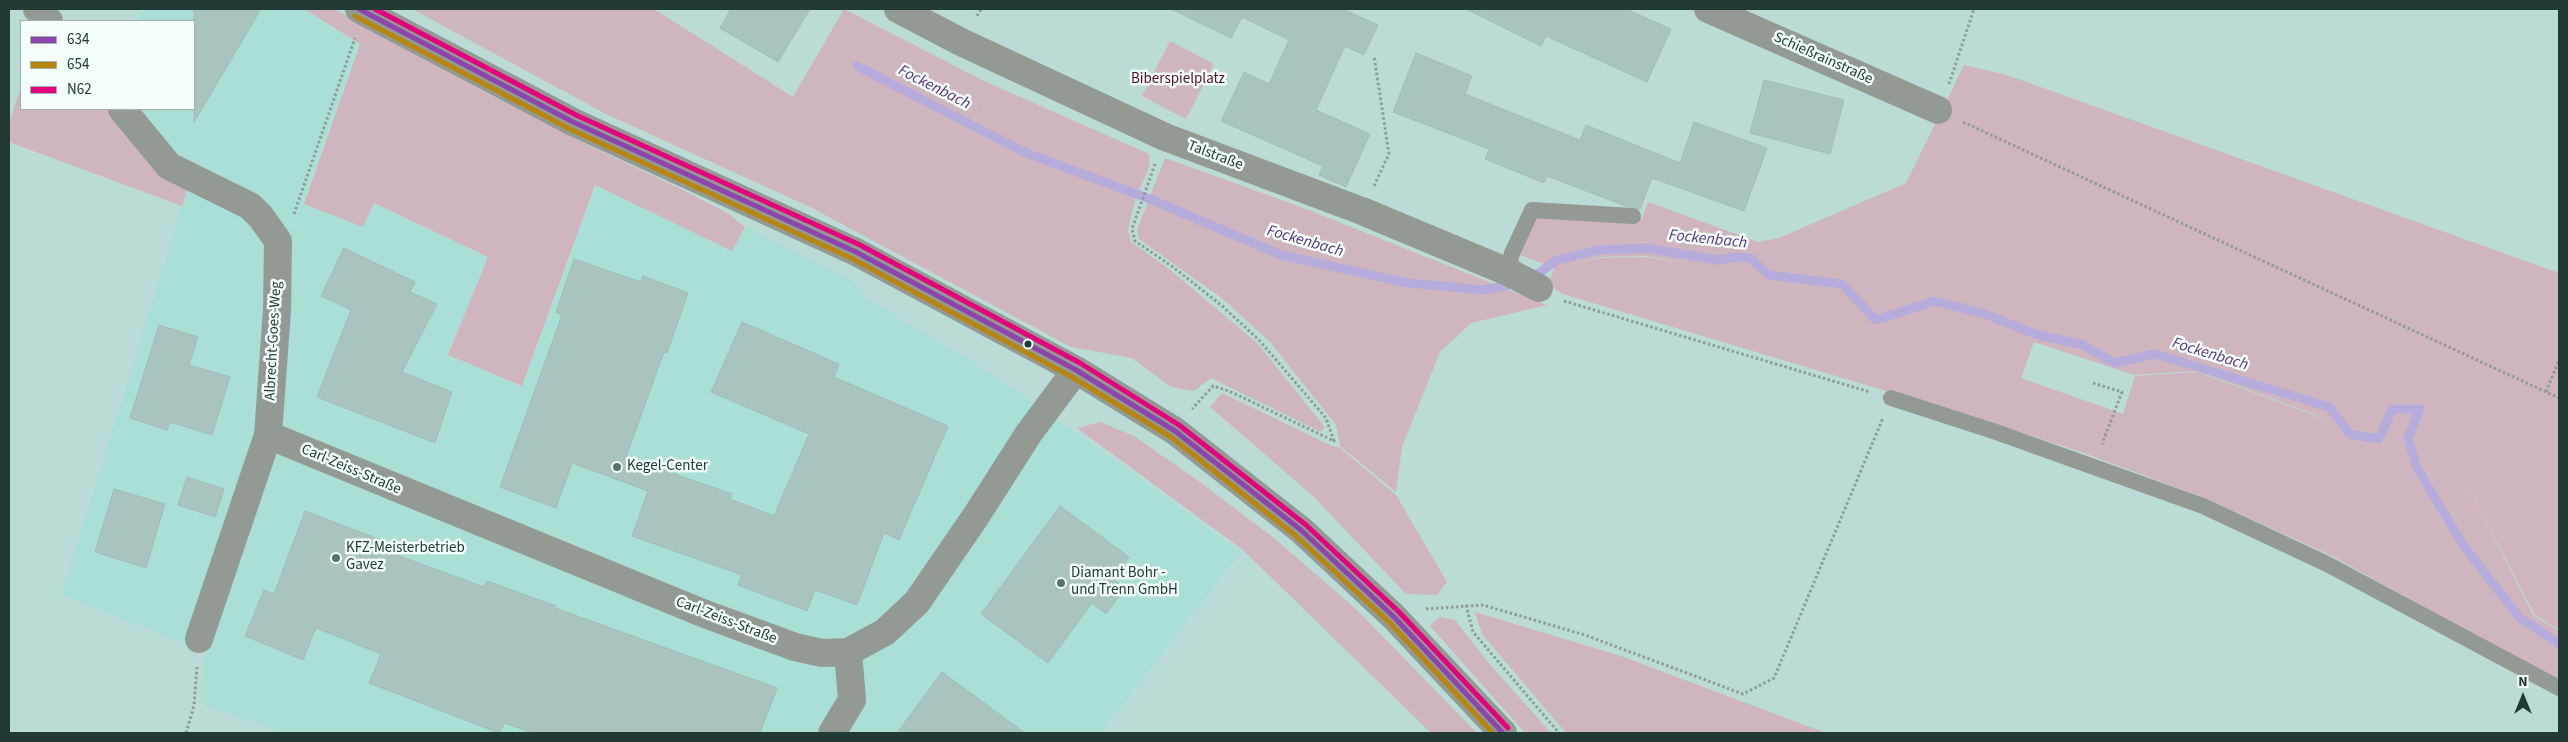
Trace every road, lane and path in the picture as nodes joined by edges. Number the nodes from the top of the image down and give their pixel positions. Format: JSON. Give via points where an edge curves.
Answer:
{"nodes":[{"id":1,"x":38,"y":9,"type":"edge"},
{"id":2,"x":359,"y":9,"type":"edge"},
{"id":3,"x":898,"y":9,"type":"edge"},
{"id":4,"x":1708,"y":9,"type":"edge"},
{"id":5,"x":1974,"y":9,"type":"edge"},
{"id":6,"x":48,"y":20,"type":"edge"},
{"id":7,"x":353,"y":45,"type":"dead end"},
{"id":8,"x":1374,"y":56,"type":"dead end"},
{"id":9,"x":1957,"y":64,"type":"dead end"},
{"id":10,"x":123,"y":110,"type":"edge"},
{"id":11,"x":1938,"y":110,"type":"joint"},
{"id":12,"x":1150,"y":178,"type":"dead end"},
{"id":13,"x":296,"y":211,"type":"dead end"},
{"id":14,"x":1362,"y":211,"type":"junction"},
{"id":15,"x":1634,"y":216,"type":"dead end"},
{"id":16,"x":1508,"y":272,"type":"junction"},
{"id":17,"x":1539,"y":288,"type":"joint"},
{"id":18,"x":2559,"y":360,"type":"edge"},
{"id":19,"x":1076,"y":370,"type":"junction"},
{"id":20,"x":2093,"y":382,"type":"dead end"},
{"id":21,"x":2546,"y":392,"type":"junction"},
{"id":22,"x":1891,"y":398,"type":"junction"},
{"id":23,"x":2559,"y":398,"type":"edge"},
{"id":24,"x":1175,"y":431,"type":"junction"},
{"id":25,"x":268,"y":435,"type":"junction"},
{"id":26,"x":2094,"y":466,"type":"junction"},
{"id":27,"x":199,"y":639,"type":"joint"},
{"id":28,"x":848,"y":652,"type":"junction"},
{"id":29,"x":2559,"y":688,"type":"edge"},
{"id":30,"x":186,"y":733,"type":"edge"},
{"id":31,"x":832,"y":733,"type":"edge"},
{"id":32,"x":1503,"y":733,"type":"edge"},
{"id":33,"x":1559,"y":733,"type":"edge"}],
"edges":[{"from":1,"to":6,"type":"street"},
{"from":2,"to":19,"type":"street","via":[[573,122],[856,252]]},
{"from":3,"to":14,"type":"street","name":"Talstraße","via":[[961,42],[1165,137]]},
{"from":4,"to":11,"type":"street","name":"Schießrainstraße"},
{"from":5,"to":9,"type":"path"},
{"from":7,"to":13,"type":"path"},
{"from":8,"to":14,"type":"path","via":[[1389,154]]},
{"from":10,"to":25,"type":"street","name":"Albrecht-Goes-Weg","via":[[169,166],[250,206],[278,241],[277,310]]},
{"from":11,"to":21,"type":"path"},
{"from":12,"to":24,"type":"path","via":[[1132,229],[1135,242],[1173,267],[1259,340],[1326,418],[1334,441],[1213,386]]},
{"from":14,"to":16,"type":"street","name":"Talstraße"},
{"from":15,"to":16,"type":"lane","via":[[1532,210],[1512,253]]},
{"from":16,"to":17,"type":"street","name":"Talstraße"},
{"from":17,"to":22,"type":"path","via":[[1560,300]]},
{"from":18,"to":21,"type":"path"},
{"from":19,"to":24,"type":"street"},
{"from":19,"to":28,"type":"street","name":"Carl-Zeiss-Straße","via":[[1029,433],[917,602],[885,632]]},
{"from":20,"to":26,"type":"path","via":[[2122,392]]},
{"from":21,"to":23,"type":"path"},
{"from":22,"to":26,"type":"lane"},
{"from":22,"to":33,"type":"path","via":[[1774,678],[1743,694],[1585,635],[1483,606],[1466,606],[1473,632]]},
{"from":24,"to":32,"type":"street","via":[[1301,530],[1394,617]]},
{"from":25,"to":27,"type":"street","name":"Albrecht-Goes-Weg"},
{"from":25,"to":28,"type":"street","name":"Carl-Zeiss-Straße","via":[[704,614],[795,648],[822,653]]},
{"from":26,"to":29,"type":"lane","via":[[2203,506],[2327,564]]},
{"from":27,"to":30,"type":"path","via":[[194,706]]},
{"from":28,"to":31,"type":"street","via":[[852,700]]}]}
